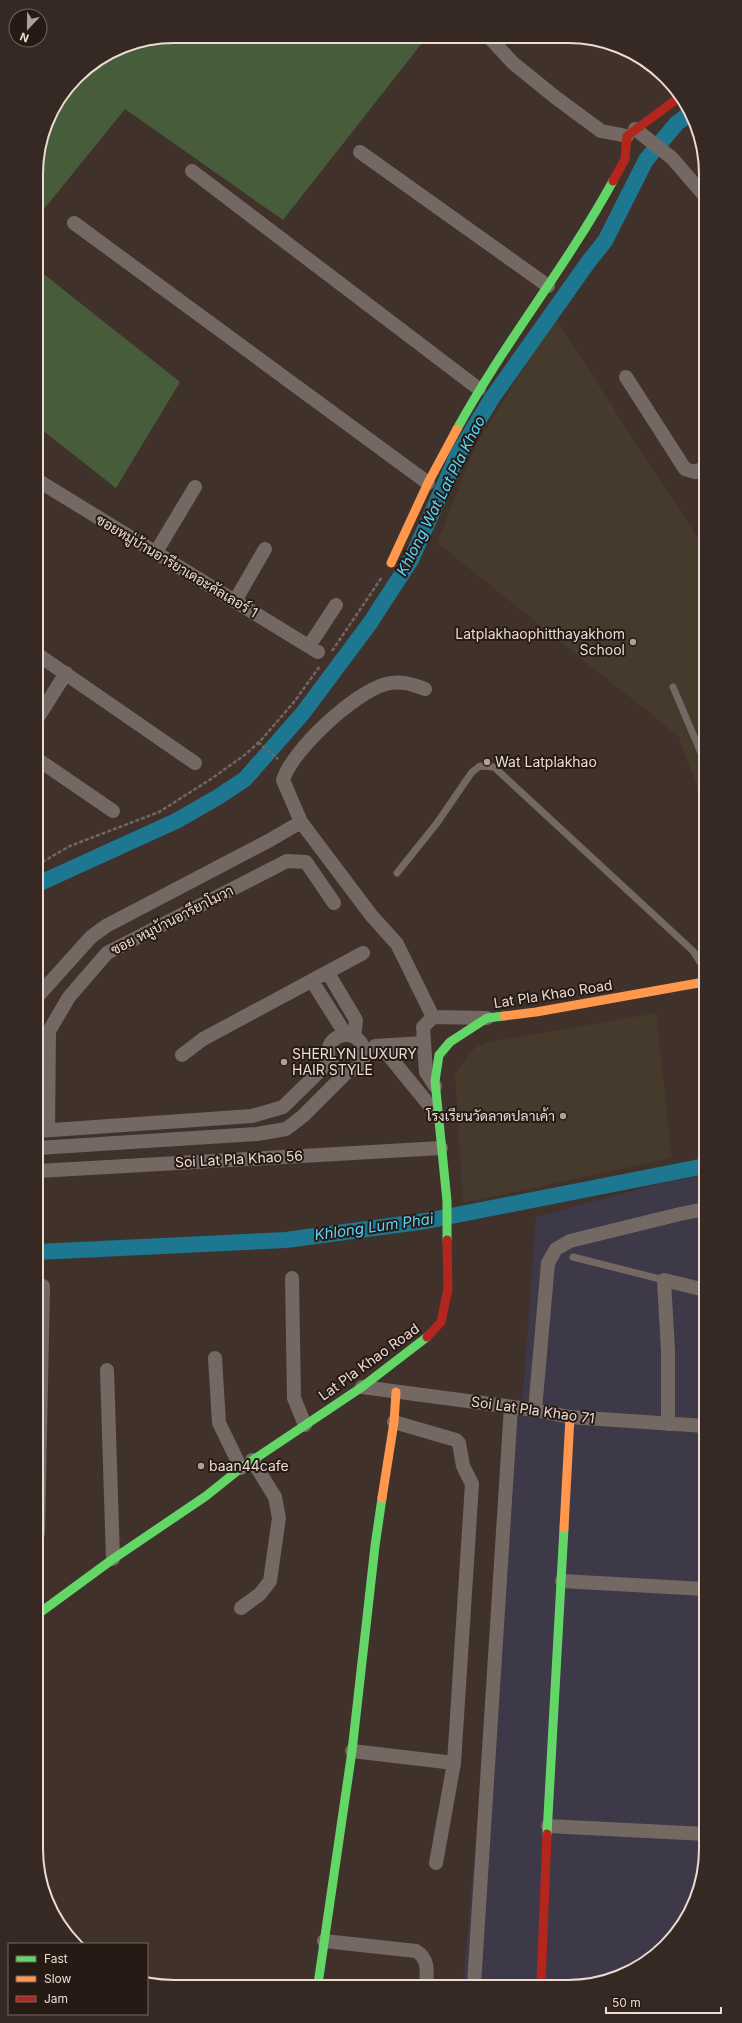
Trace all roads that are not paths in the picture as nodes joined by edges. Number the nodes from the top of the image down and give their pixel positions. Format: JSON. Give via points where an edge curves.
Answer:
{"nodes":[{"id":1,"x":495,"y":43,"type":"edge"},
{"id":2,"x":676,"y":100,"type":"edge"},
{"id":3,"x":635,"y":134,"type":"junction"},
{"id":4,"x":360,"y":152,"type":"dead end"},
{"id":5,"x":192,"y":171,"type":"dead end"},
{"id":6,"x":699,"y":189,"type":"edge"},
{"id":7,"x":74,"y":223,"type":"dead end"},
{"id":8,"x":548,"y":286,"type":"junction"},
{"id":9,"x":626,"y":376,"type":"dead end"},
{"id":10,"x":479,"y":389,"type":"junction"},
{"id":11,"x":699,"y":470,"type":"edge"},
{"id":12,"x":428,"y":483,"type":"junction"},
{"id":13,"x":43,"y":484,"type":"edge"},
{"id":14,"x":195,"y":486,"type":"dead end"},
{"id":15,"x":266,"y":549,"type":"dead end"},
{"id":16,"x":156,"y":552,"type":"junction"},
{"id":17,"x":391,"y":563,"type":"road end"},
{"id":18,"x":235,"y":601,"type":"junction"},
{"id":19,"x":336,"y":605,"type":"dead end"},
{"id":20,"x":43,"y":658,"type":"edge"},
{"id":21,"x":66,"y":673,"type":"junction"},
{"id":22,"x":673,"y":687,"type":"dead end"},
{"id":23,"x":425,"y":689,"type":"dead end"},
{"id":24,"x":43,"y":709,"type":"edge"},
{"id":25,"x":699,"y":748,"type":"edge"},
{"id":26,"x":43,"y":763,"type":"edge"},
{"id":27,"x":195,"y":763,"type":"dead end"},
{"id":28,"x":113,"y":811,"type":"dead end"},
{"id":29,"x":301,"y":822,"type":"junction"},
{"id":30,"x":398,"y":873,"type":"dead end"},
{"id":31,"x":334,"y":903,"type":"dead end"},
{"id":32,"x":362,"y":953,"type":"dead end"},
{"id":33,"x":699,"y":960,"type":"edge"},
{"id":34,"x":328,"y":973,"type":"junction"},
{"id":35,"x":312,"y":981,"type":"junction"},
{"id":36,"x":699,"y":984,"type":"edge"},
{"id":37,"x":43,"y":991,"type":"edge"},
{"id":38,"x":433,"y":1017,"type":"junction"},
{"id":39,"x":487,"y":1018,"type":"junction"},
{"id":40,"x":354,"y":1040,"type":"junction"},
{"id":41,"x":424,"y":1043,"type":"junction"},
{"id":42,"x":381,"y":1046,"type":"junction"},
{"id":43,"x":182,"y":1055,"type":"dead end"},
{"id":44,"x":330,"y":1061,"type":"junction"},
{"id":45,"x":348,"y":1071,"type":"junction"},
{"id":46,"x":435,"y":1086,"type":"junction"},
{"id":47,"x":438,"y":1116,"type":"junction"},
{"id":48,"x":43,"y":1131,"type":"edge"},
{"id":49,"x":43,"y":1148,"type":"edge"},
{"id":50,"x":441,"y":1148,"type":"junction"},
{"id":51,"x":43,"y":1171,"type":"edge"},
{"id":52,"x":699,"y":1211,"type":"edge"},
{"id":53,"x":573,"y":1257,"type":"dead end"},
{"id":54,"x":292,"y":1278,"type":"dead end"},
{"id":55,"x":664,"y":1280,"type":"junction"},
{"id":56,"x":699,"y":1289,"type":"edge"},
{"id":57,"x":215,"y":1358,"type":"dead end"},
{"id":58,"x":107,"y":1370,"type":"dead end"},
{"id":59,"x":362,"y":1387,"type":"junction"},
{"id":60,"x":396,"y":1392,"type":"junction"},
{"id":61,"x":511,"y":1407,"type":"junction"},
{"id":62,"x":534,"y":1410,"type":"junction"},
{"id":63,"x":570,"y":1417,"type":"junction"},
{"id":64,"x":394,"y":1422,"type":"junction"},
{"id":65,"x":668,"y":1424,"type":"junction"},
{"id":66,"x":305,"y":1425,"type":"junction"},
{"id":67,"x":699,"y":1426,"type":"edge"},
{"id":68,"x":246,"y":1464,"type":"junction"},
{"id":69,"x":113,"y":1559,"type":"junction"},
{"id":70,"x":562,"y":1581,"type":"junction"},
{"id":71,"x":699,"y":1589,"type":"edge"},
{"id":72,"x":241,"y":1608,"type":"dead end"},
{"id":73,"x":43,"y":1610,"type":"edge"},
{"id":74,"x":352,"y":1751,"type":"junction"},
{"id":75,"x":454,"y":1763,"type":"junction"},
{"id":76,"x":548,"y":1826,"type":"junction"},
{"id":77,"x":699,"y":1834,"type":"edge"},
{"id":78,"x":436,"y":1863,"type":"dead end"},
{"id":79,"x":324,"y":1941,"type":"junction"},
{"id":80,"x":319,"y":1980,"type":"edge"},
{"id":81,"x":426,"y":1980,"type":"edge"},
{"id":82,"x":474,"y":1980,"type":"edge"},
{"id":83,"x":541,"y":1980,"type":"edge"}],
"edges":[{"from":1,"to":3,"type":"street","via":[[513,63],[602,131]]},
{"from":2,"to":3,"type":"street"},
{"from":3,"to":6,"type":"street","via":[[672,158]]},
{"from":3,"to":8,"type":"street","via":[[605,196]]},
{"from":4,"to":8,"type":"street"},
{"from":5,"to":10,"type":"street"},
{"from":7,"to":12,"type":"street"},
{"from":8,"to":10,"type":"street"},
{"from":9,"to":11,"type":"street","via":[[682,465],[690,471]]},
{"from":10,"to":12,"type":"street"},
{"from":12,"to":17,"type":"street"},
{"from":13,"to":16,"type":"street","name":"ซอยหมู่บ้านอารียาเดอะคัลเลอร์ 1"},
{"from":14,"to":16,"type":"street"},
{"from":15,"to":18,"type":"street"},
{"from":16,"to":18,"type":"street","name":"ซอยหมู่บ้านอารียาเดอะคัลเลอร์ 1"},
{"from":18,"to":19,"type":"street","name":"ซอยหมู่บ้านอารียาเดอะคัลเลอร์ 1","via":[[319,654]]},
{"from":20,"to":21,"type":"street"},
{"from":21,"to":24,"type":"street"},
{"from":21,"to":27,"type":"street"},
{"from":22,"to":25,"type":"lane"},
{"from":23,"to":29,"type":"street","via":[[407,682],[386,684],[353,701],[329,719],[290,764],[283,780]]},
{"from":26,"to":28,"type":"street"},
{"from":29,"to":37,"type":"street","via":[[106,926],[91,937]]},
{"from":29,"to":38,"type":"street","via":[[396,944]]},
{"from":30,"to":33,"type":"lane","via":[[472,772],[480,766],[494,768],[693,951]]},
{"from":31,"to":48,"type":"street","name":"ซอย หมูบ้านอารียาโมวา","via":[[306,862],[287,861],[107,953],[69,996],[50,1031]]},
{"from":32,"to":34,"type":"street"},
{"from":34,"to":35,"type":"street"},
{"from":34,"to":40,"type":"street","via":[[356,1020]]},
{"from":35,"to":40,"type":"street"},
{"from":35,"to":43,"type":"street","via":[[203,1039]]},
{"from":36,"to":39,"type":"street","name":"Lat Pla Khao Road"},
{"from":38,"to":39,"type":"street"},
{"from":38,"to":41,"type":"street","via":[[423,1027]]},
{"from":39,"to":46,"type":"street","name":"Lat Pla Khao Road","via":[[444,1049],[439,1056]]},
{"from":40,"to":42,"type":"street"},
{"from":40,"to":44,"type":"street","via":[[340,1036],[330,1043]]},
{"from":40,"to":45,"type":"street","via":[[363,1058],[358,1066]]},
{"from":41,"to":42,"type":"street"},
{"from":41,"to":46,"type":"street","via":[[426,1072]]},
{"from":42,"to":47,"type":"street"},
{"from":44,"to":45,"type":"street","via":[[337,1069]]},
{"from":44,"to":48,"type":"street","via":[[283,1107],[252,1116]]},
{"from":45,"to":49,"type":"street","via":[[303,1116],[286,1129],[257,1134]]},
{"from":46,"to":47,"type":"street","name":"Lat Pla Khao Road"},
{"from":47,"to":50,"type":"street","name":"Lat Pla Khao Road"},
{"from":50,"to":51,"type":"street","name":"Soi Lat Pla Khao 56"},
{"from":50,"to":59,"type":"street","name":"Lat Pla Khao Road","via":[[447,1201],[448,1289],[441,1322],[399,1360]]},
{"from":52,"to":62,"type":"street","via":[[570,1241],[556,1248],[548,1263]]},
{"from":53,"to":55,"type":"lane"},
{"from":54,"to":66,"type":"street","via":[[294,1398]]},
{"from":55,"to":56,"type":"street"},
{"from":55,"to":65,"type":"street","via":[[668,1351]]},
{"from":57,"to":68,"type":"street","via":[[219,1423]]},
{"from":58,"to":69,"type":"street"},
{"from":59,"to":60,"type":"street","name":"Soi Lat Pla Khao 71"},
{"from":59,"to":66,"type":"street","name":"Lat Pla Khao Road"},
{"from":60,"to":61,"type":"street","name":"Soi Lat Pla Khao 71"},
{"from":60,"to":64,"type":"street"},
{"from":61,"to":62,"type":"street","name":"Soi Lat Pla Khao 71"},
{"from":61,"to":82,"type":"street"},
{"from":62,"to":63,"type":"street","name":"Soi Lat Pla Khao 71"},
{"from":63,"to":65,"type":"street","name":"Soi Lat Pla Khao 71"},
{"from":63,"to":70,"type":"street"},
{"from":64,"to":74,"type":"street","via":[[375,1546]]},
{"from":64,"to":75,"type":"street","via":[[456,1440],[459,1443],[463,1466],[472,1484]]},
{"from":65,"to":67,"type":"street","name":"Soi Lat Pla Khao 71"},
{"from":66,"to":68,"type":"street","name":"Lat Pla Khao Road"},
{"from":68,"to":69,"type":"street","name":"Lat Pla Khao Road","via":[[206,1496]]},
{"from":68,"to":72,"type":"street","via":[[275,1497],[279,1518],[270,1581],[260,1594]]},
{"from":69,"to":73,"type":"street","name":"Lat Pla Khao Road"},
{"from":70,"to":71,"type":"street"},
{"from":70,"to":76,"type":"street"},
{"from":74,"to":75,"type":"street"},
{"from":74,"to":79,"type":"street"},
{"from":75,"to":78,"type":"street"},
{"from":76,"to":77,"type":"street"},
{"from":76,"to":83,"type":"street"},
{"from":79,"to":80,"type":"street"},
{"from":79,"to":81,"type":"street","via":[[416,1951],[426,1963]]}]}
